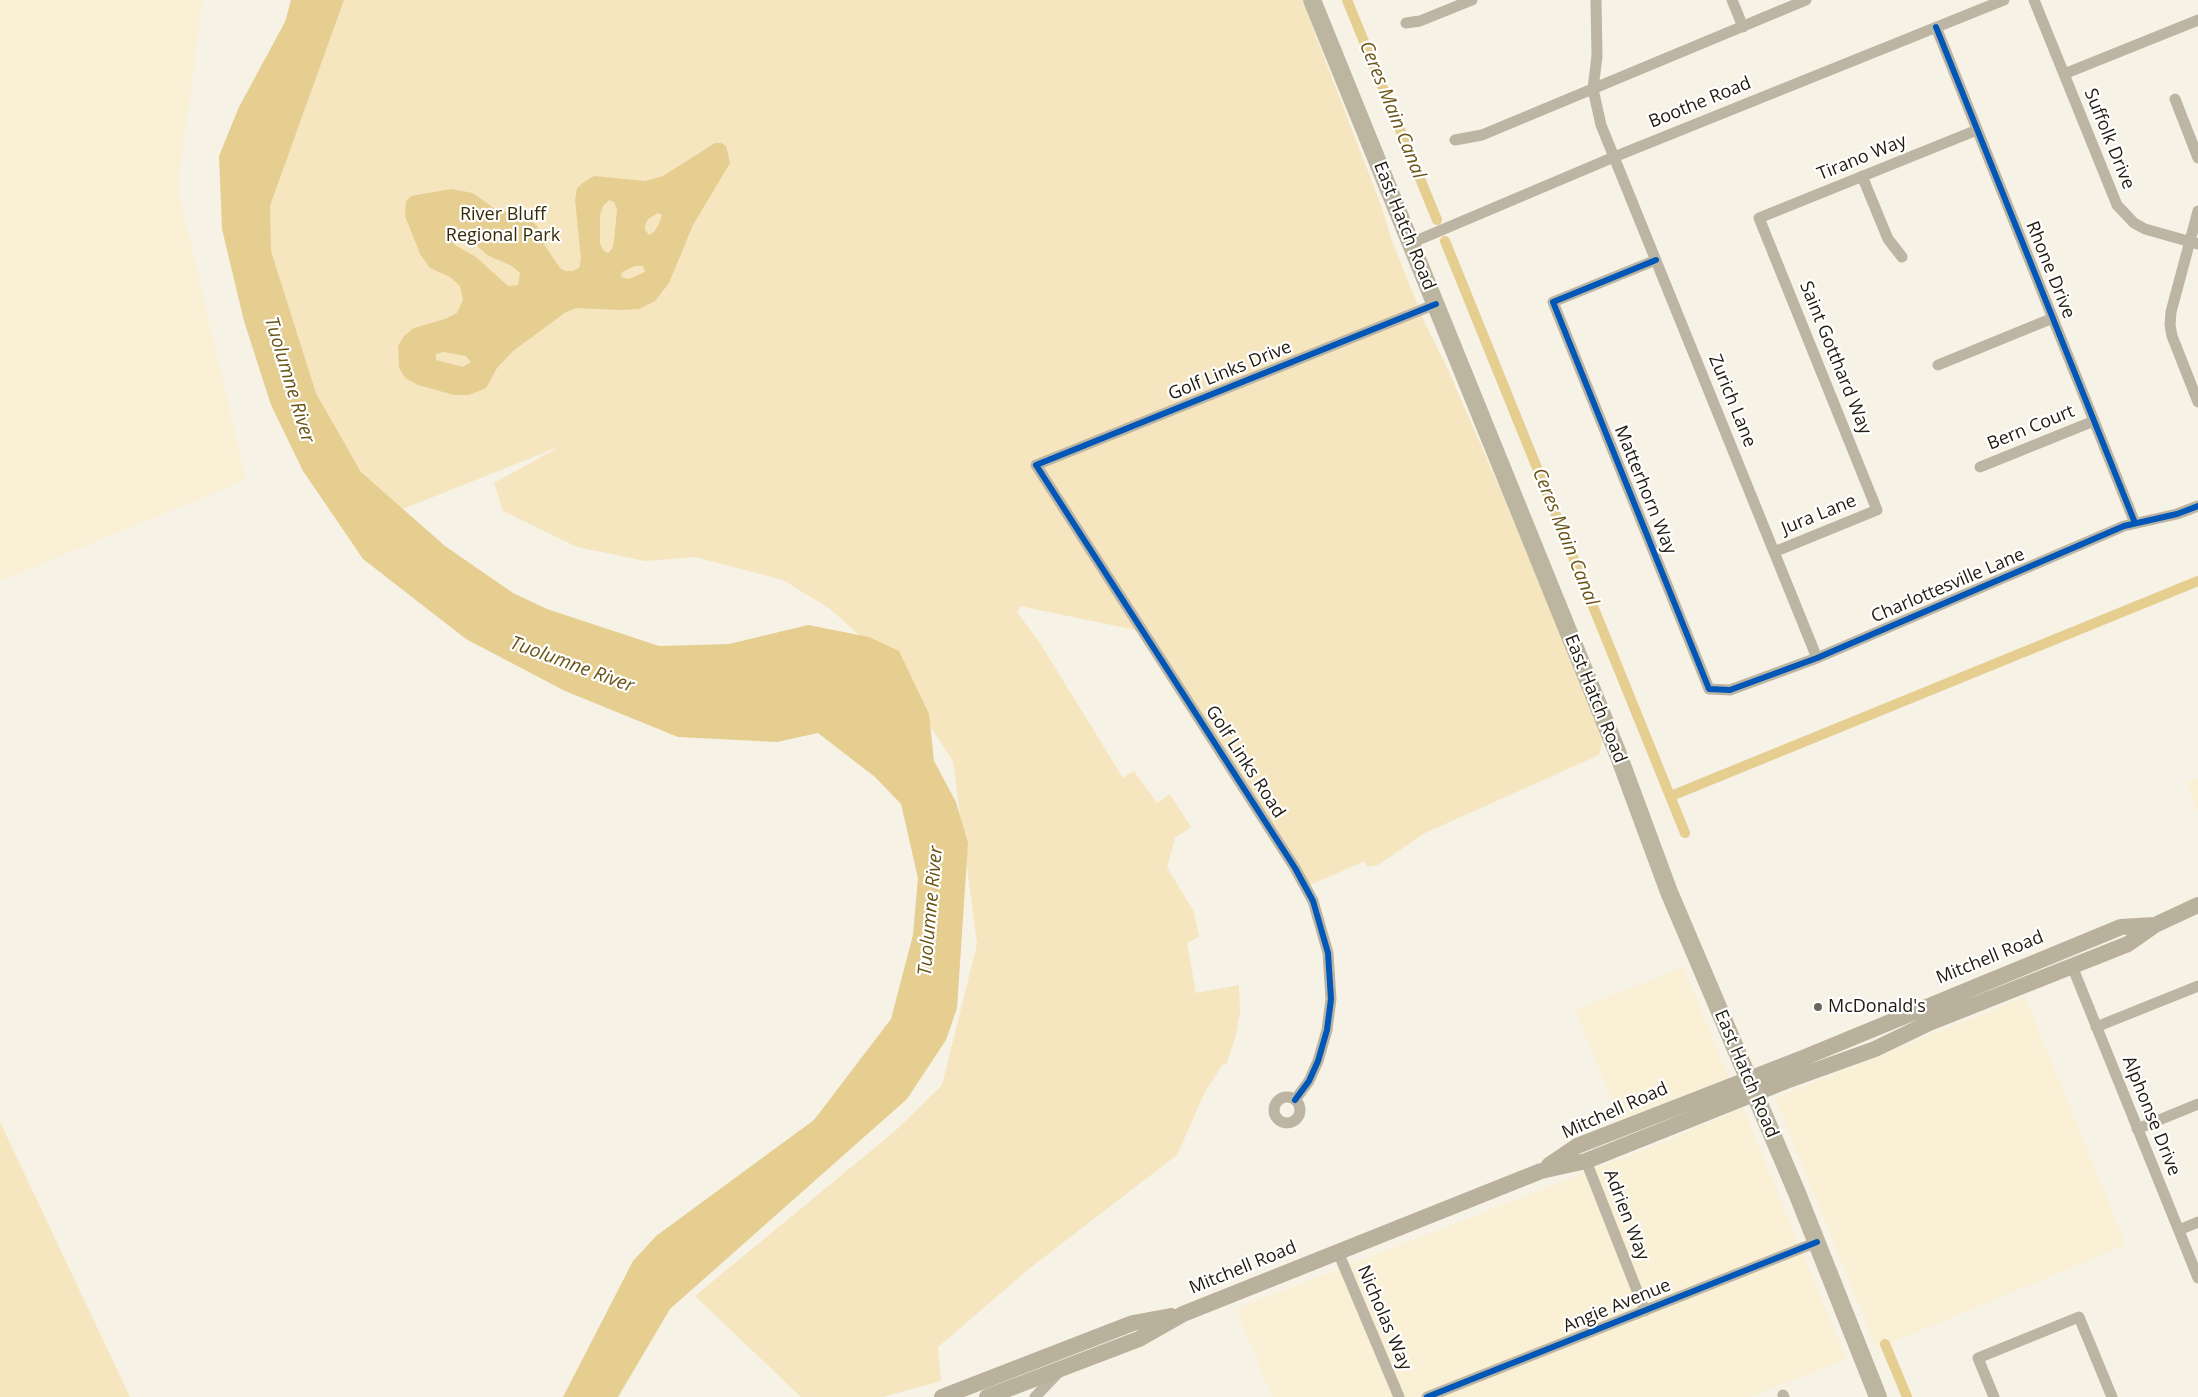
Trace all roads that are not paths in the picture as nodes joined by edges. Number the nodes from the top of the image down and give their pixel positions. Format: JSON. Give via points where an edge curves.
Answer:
{"nodes":[{"id":1,"x":1312,"y":0,"type":"edge"},
{"id":2,"x":1472,"y":0,"type":"edge"},
{"id":3,"x":1596,"y":0,"type":"edge"},
{"id":4,"x":1732,"y":0,"type":"edge"},
{"id":5,"x":1806,"y":0,"type":"edge"},
{"id":6,"x":2004,"y":0,"type":"edge"},
{"id":7,"x":2034,"y":0,"type":"edge"},
{"id":8,"x":2198,"y":20,"type":"edge"},
{"id":9,"x":1406,"y":23,"type":"dead end"},
{"id":10,"x":1743,"y":27,"type":"junction"},
{"id":11,"x":1936,"y":28,"type":"junction"},
{"id":12,"x":2064,"y":74,"type":"junction"},
{"id":13,"x":1593,"y":89,"type":"junction"},
{"id":14,"x":2175,"y":99,"type":"dead end"},
{"id":15,"x":1977,"y":130,"type":"junction"},
{"id":16,"x":1455,"y":140,"type":"dead end"},
{"id":17,"x":1614,"y":157,"type":"junction"},
{"id":18,"x":2198,"y":158,"type":"edge"},
{"id":19,"x":1862,"y":176,"type":"junction"},
{"id":20,"x":2198,"y":212,"type":"edge"},
{"id":21,"x":1759,"y":218,"type":"joint"},
{"id":22,"x":2194,"y":242,"type":"edge"},
{"id":23,"x":1411,"y":243,"type":"junction"},
{"id":24,"x":1902,"y":257,"type":"dead end"},
{"id":25,"x":1656,"y":260,"type":"junction"},
{"id":26,"x":1436,"y":304,"type":"junction"},
{"id":27,"x":2053,"y":318,"type":"junction"},
{"id":28,"x":1938,"y":365,"type":"dead end"},
{"id":29,"x":2198,"y":402,"type":"edge"},
{"id":30,"x":2094,"y":421,"type":"junction"},
{"id":31,"x":1036,"y":465,"type":"joint"},
{"id":32,"x":1980,"y":467,"type":"dead end"},
{"id":33,"x":2198,"y":506,"type":"edge"},
{"id":34,"x":1877,"y":510,"type":"joint"},
{"id":35,"x":2136,"y":523,"type":"junction"},
{"id":36,"x":1774,"y":552,"type":"junction"},
{"id":37,"x":1817,"y":658,"type":"junction"},
{"id":38,"x":1709,"y":689,"type":"joint"},
{"id":39,"x":2198,"y":905,"type":"edge"},
{"id":40,"x":2155,"y":925,"type":"junction"},
{"id":41,"x":2072,"y":966,"type":"junction"},
{"id":42,"x":2198,"y":986,"type":"edge"},
{"id":43,"x":2096,"y":1027,"type":"junction"},
{"id":44,"x":1751,"y":1086,"type":"junction"},
{"id":45,"x":1295,"y":1100,"type":"dead end"},
{"id":46,"x":2198,"y":1104,"type":"edge"},
{"id":47,"x":2137,"y":1128,"type":"junction"},
{"id":48,"x":1586,"y":1160,"type":"junction"},
{"id":49,"x":1541,"y":1171,"type":"junction"},
{"id":50,"x":2198,"y":1222,"type":"edge"},
{"id":51,"x":2179,"y":1230,"type":"junction"},
{"id":52,"x":1817,"y":1242,"type":"junction"},
{"id":53,"x":1338,"y":1252,"type":"junction"},
{"id":54,"x":2198,"y":1278,"type":"edge"},
{"id":55,"x":1645,"y":1311,"type":"junction"},
{"id":56,"x":1183,"y":1314,"type":"junction"},
{"id":57,"x":1063,"y":1368,"type":"junction"},
{"id":58,"x":942,"y":1397,"type":"edge"},
{"id":59,"x":987,"y":1397,"type":"edge"},
{"id":60,"x":1034,"y":1397,"type":"edge"},
{"id":61,"x":1399,"y":1397,"type":"edge"},
{"id":62,"x":1427,"y":1397,"type":"edge"},
{"id":63,"x":1877,"y":1397,"type":"edge"},
{"id":64,"x":1994,"y":1397,"type":"edge"},
{"id":65,"x":2112,"y":1397,"type":"edge"}],
"edges":[{"from":1,"to":23,"type":"main road","name":"East Hatch Road"},
{"from":2,"to":9,"type":"street","via":[[1420,22]]},
{"from":3,"to":13,"type":"street","name":"Zurich Lane","via":[[1597,56]]},
{"from":4,"to":10,"type":"street"},
{"from":5,"to":10,"type":"street"},
{"from":6,"to":11,"type":"street","name":"Boothe Road"},
{"from":7,"to":12,"type":"street","name":"Suffolk Drive"},
{"from":8,"to":12,"type":"street"},
{"from":10,"to":13,"type":"street"},
{"from":11,"to":15,"type":"street","name":"Rhone Drive"},
{"from":11,"to":17,"type":"street","name":"Boothe Road"},
{"from":12,"to":22,"type":"street","name":"Suffolk Drive","via":[[2112,194],[2124,214],[2145,229]]},
{"from":13,"to":16,"type":"street","via":[[1482,135]]},
{"from":13,"to":17,"type":"street","name":"Zurich Lane","via":[[1601,125]]},
{"from":14,"to":18,"type":"street"},
{"from":15,"to":19,"type":"street","name":"Tirano Way"},
{"from":15,"to":27,"type":"street","name":"Rhone Drive"},
{"from":17,"to":23,"type":"street","name":"Boothe Road"},
{"from":17,"to":25,"type":"street","name":"Zurich Lane"},
{"from":19,"to":21,"type":"street","name":"Tirano Way"},
{"from":19,"to":24,"type":"street","via":[[1888,240]]},
{"from":20,"to":22,"type":"street"},
{"from":21,"to":34,"type":"street","name":"Saint Gotthard Way"},
{"from":22,"to":29,"type":"street","via":[[2171,312],[2170,325]]},
{"from":23,"to":26,"type":"main road","name":"East Hatch Road"},
{"from":25,"to":36,"type":"street","name":"Zurich Lane"},
{"from":25,"to":38,"type":"street","name":"Matterhorn Way","via":[[1553,302]]},
{"from":26,"to":31,"type":"street","name":"Golf Links Drive"},
{"from":26,"to":44,"type":"main road","name":"East Hatch Road","via":[[1670,892]]},
{"from":27,"to":28,"type":"street"},
{"from":27,"to":30,"type":"street","name":"Rhone Drive"},
{"from":30,"to":32,"type":"street","name":"Bern Court"},
{"from":30,"to":35,"type":"street","name":"Rhone Drive"},
{"from":31,"to":45,"type":"street","name":"Golf Links Road","via":[[1296,868],[1313,901],[1329,960],[1330,1006],[1318,1061]]},
{"from":33,"to":35,"type":"street","name":"Charlottesville Lane"},
{"from":34,"to":36,"type":"street","name":"Jura Lane"},
{"from":35,"to":37,"type":"street","name":"Charlottesville Lane"},
{"from":36,"to":37,"type":"street","name":"Zurich Lane"},
{"from":37,"to":38,"type":"street","name":"Charlottesville Lane","via":[[1730,690]]},
{"from":39,"to":40,"type":"main road","name":"Mitchell Road"},
{"from":40,"to":41,"type":"main road","name":"Mitchell Road","via":[[2128,944]]},
{"from":40,"to":44,"type":"main road","name":"Mitchell Road","via":[[2121,927]]},
{"from":41,"to":43,"type":"street","name":"Alphonse Drive"},
{"from":41,"to":44,"type":"main road","name":"Mitchell Road","via":[[1929,1023],[1875,1049]]},
{"from":42,"to":43,"type":"street"},
{"from":43,"to":47,"type":"street","name":"Alphonse Drive"},
{"from":44,"to":48,"type":"main road","name":"Mitchell Road"},
{"from":44,"to":49,"type":"main road","name":"Mitchell Road","via":[[1577,1146]]},
{"from":44,"to":52,"type":"main road","name":"East Hatch Road"},
{"from":46,"to":47,"type":"street"},
{"from":47,"to":51,"type":"street","name":"Alphonse Drive"},
{"from":48,"to":49,"type":"main road","name":"Mitchell Road"},
{"from":48,"to":55,"type":"street","name":"Adrien Way"},
{"from":49,"to":53,"type":"main road","name":"Mitchell Road"},
{"from":50,"to":51,"type":"street"},
{"from":51,"to":54,"type":"street","name":"Alphonse Drive"},
{"from":52,"to":55,"type":"street","name":"Angie Avenue"},
{"from":52,"to":63,"type":"main road","name":"East Hatch Road"},
{"from":53,"to":56,"type":"main road","name":"Mitchell Road"},
{"from":53,"to":61,"type":"street","name":"Nicholas Way"},
{"from":55,"to":62,"type":"street","name":"Angie Avenue"},
{"from":56,"to":57,"type":"main road","name":"Mitchell Road","via":[[1139,1339]]},
{"from":56,"to":58,"type":"main road","name":"Mitchell Road","via":[[1133,1323]]},
{"from":57,"to":59,"type":"main road","name":"Mitchell Road"},
{"from":57,"to":60,"type":"street"},
{"from":64,"to":65,"type":"street","via":[[1978,1358],[2080,1317]]}]}
